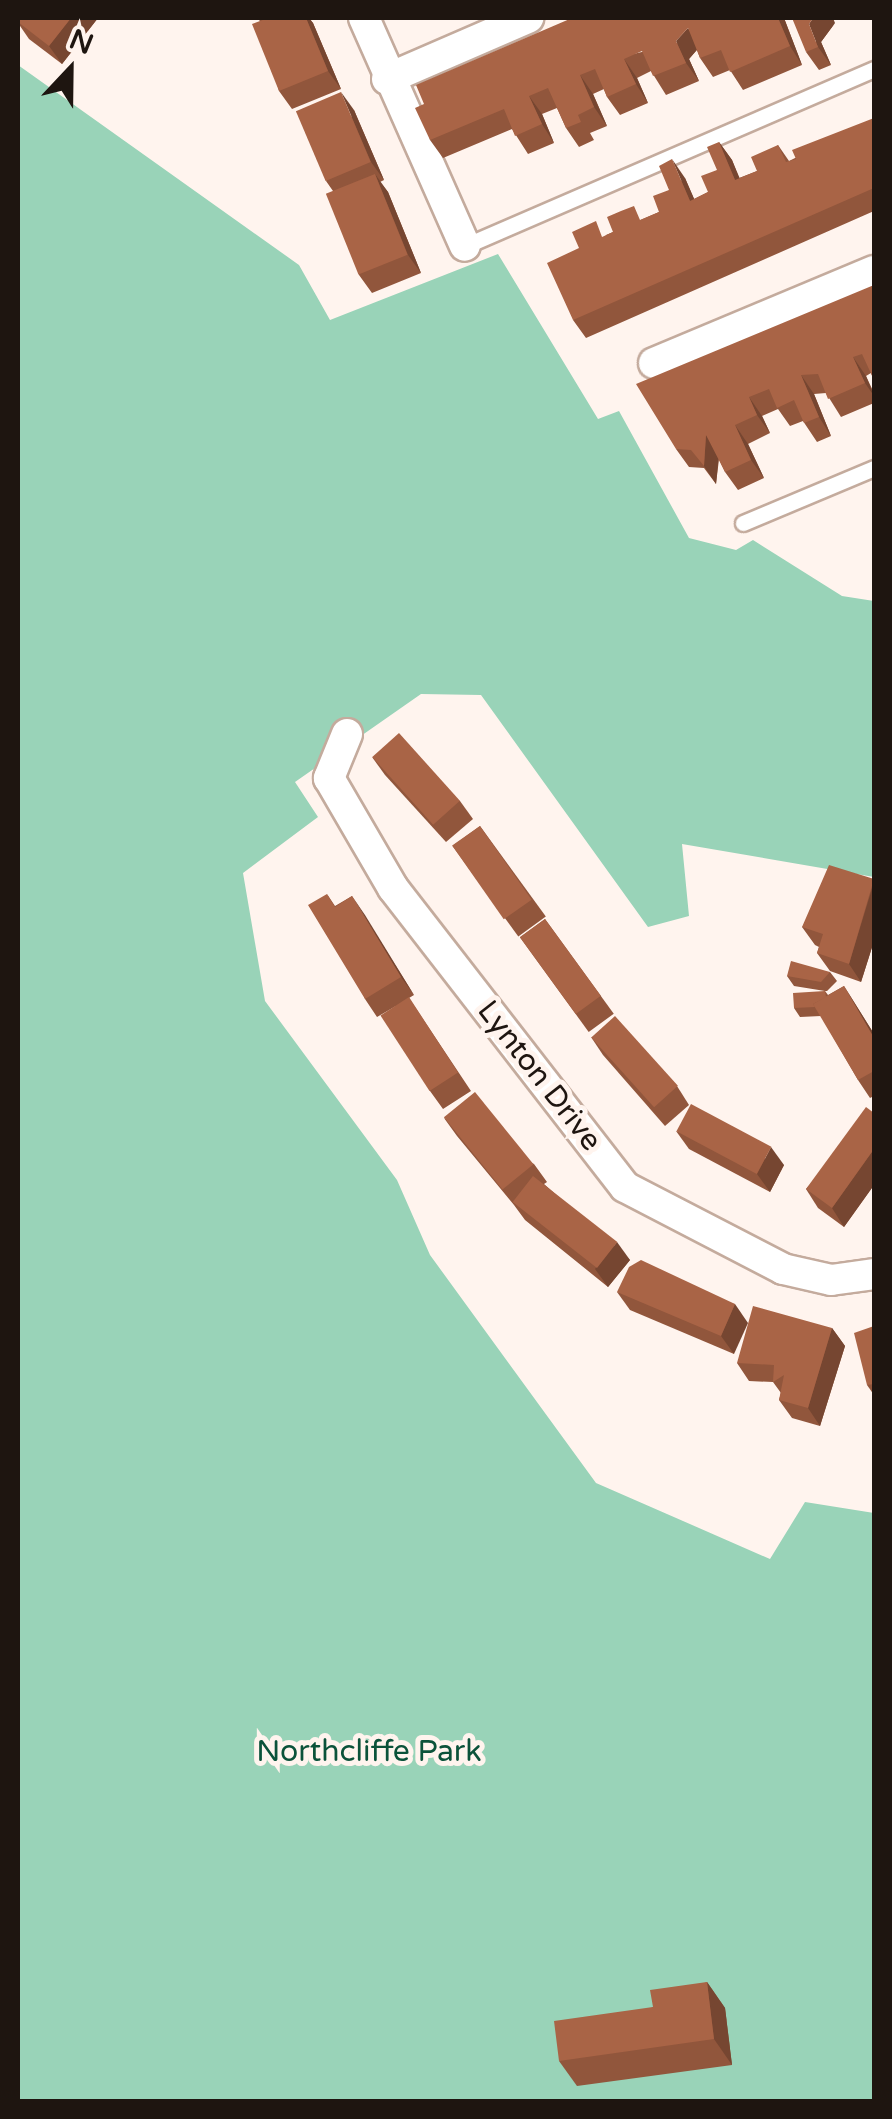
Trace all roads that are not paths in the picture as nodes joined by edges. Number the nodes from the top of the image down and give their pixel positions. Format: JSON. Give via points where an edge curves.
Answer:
{"nodes":[{"id":1,"x":364,"y":18,"type":"edge"},
{"id":2,"x":528,"y":18,"type":"edge"},
{"id":3,"x":874,"y":69,"type":"edge"},
{"id":4,"x":388,"y":79,"type":"junction"},
{"id":5,"x":465,"y":246,"type":"joint"},
{"id":6,"x":874,"y":270,"type":"edge"},
{"id":7,"x":654,"y":363,"type":"dead end"},
{"id":8,"x":874,"y":468,"type":"edge"},
{"id":9,"x":742,"y":523,"type":"dead end"},
{"id":10,"x":347,"y":734,"type":"dead end"},
{"id":11,"x":874,"y":1274,"type":"edge"}],
"edges":[{"from":1,"to":4,"type":"street"},
{"from":2,"to":4,"type":"street"},
{"from":3,"to":5,"type":"lane"},
{"from":4,"to":5,"type":"street"},
{"from":6,"to":7,"type":"street"},
{"from":8,"to":9,"type":"lane"},
{"from":10,"to":11,"type":"street","name":"Lynton Drive","via":[[329,778],[392,888],[626,1187],[783,1270],[831,1280]]}]}
